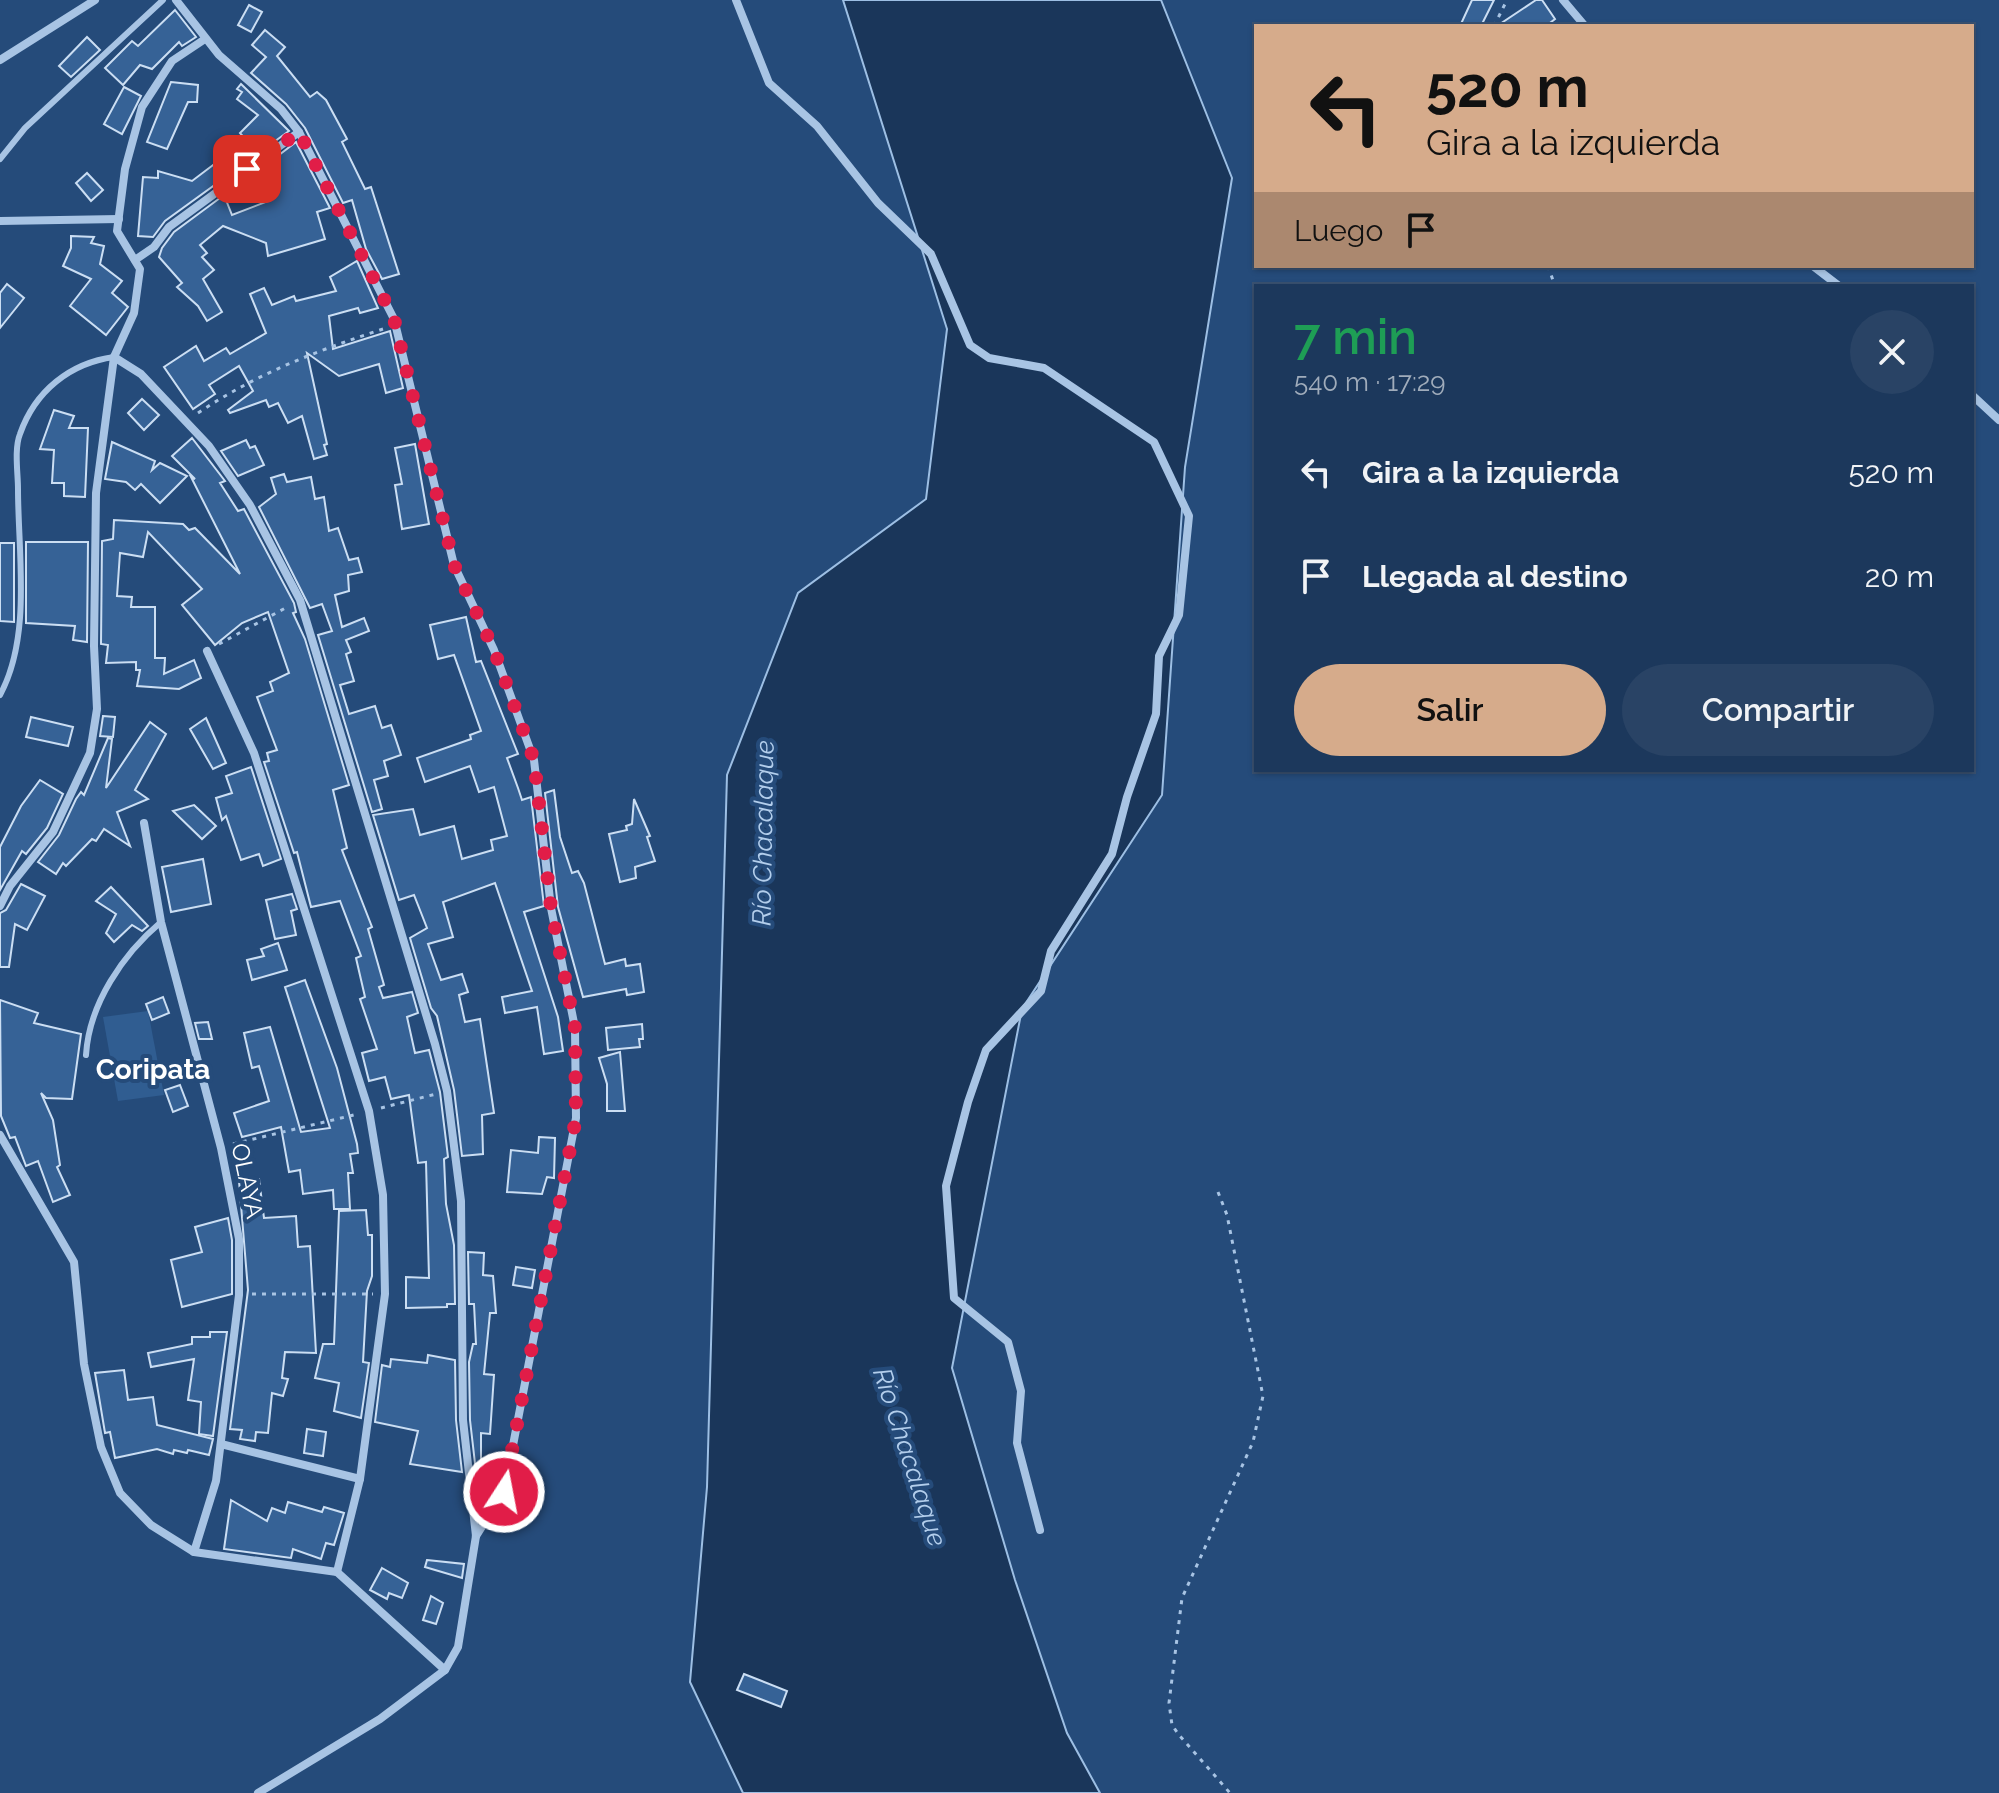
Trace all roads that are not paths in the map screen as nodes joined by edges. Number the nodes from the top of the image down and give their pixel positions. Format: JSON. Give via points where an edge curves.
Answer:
{"nodes":[{"id":1,"x":95,"y":0,"type":"edge"},
{"id":2,"x":163,"y":0,"type":"edge"},
{"id":3,"x":176,"y":0,"type":"edge"},
{"id":4,"x":736,"y":0,"type":"edge"},
{"id":5,"x":1563,"y":0,"type":"edge"},
{"id":6,"x":1583,"y":24,"type":"edge"},
{"id":7,"x":205,"y":39,"type":"junction"},
{"id":8,"x":0,"y":60,"type":"edge"},
{"id":9,"x":299,"y":132,"type":"junction"},
{"id":10,"x":0,"y":159,"type":"edge"},
{"id":11,"x":119,"y":219,"type":"junction"},
{"id":12,"x":0,"y":221,"type":"edge"},
{"id":13,"x":135,"y":260,"type":"junction"},
{"id":14,"x":1816,"y":268,"type":"edge"},
{"id":15,"x":1836,"y":284,"type":"edge"},
{"id":16,"x":114,"y":357,"type":"junction"},
{"id":17,"x":1974,"y":397,"type":"edge"},
{"id":18,"x":1999,"y":420,"type":"edge"},
{"id":19,"x":207,"y":651,"type":"road end"},
{"id":20,"x":0,"y":695,"type":"edge"},
{"id":21,"x":144,"y":823,"type":"dead end"},
{"id":22,"x":0,"y":906,"type":"edge"},
{"id":23,"x":161,"y":922,"type":"junction"},
{"id":24,"x":86,"y":1055,"type":"dead end"},
{"id":25,"x":0,"y":1135,"type":"edge"},
{"id":26,"x":221,"y":1444,"type":"junction"},
{"id":27,"x":360,"y":1479,"type":"junction"},
{"id":28,"x":1040,"y":1530,"type":"dead end"},
{"id":29,"x":476,"y":1536,"type":"junction"},
{"id":30,"x":194,"y":1552,"type":"junction"},
{"id":31,"x":337,"y":1572,"type":"junction"},
{"id":32,"x":445,"y":1670,"type":"junction"},
{"id":33,"x":258,"y":1793,"type":"edge"}],
"edges":[{"from":1,"to":8,"type":"street"},
{"from":2,"to":10,"type":"lane","via":[[25,128]]},
{"from":3,"to":7,"type":"street"},
{"from":4,"to":28,"type":"street","via":[[769,83],[817,126],[878,203],[931,254],[970,345],[989,358],[1044,368],[1154,442],[1189,516],[1179,615],[1159,656],[1156,714],[1112,854],[1051,951],[1041,991],[986,1050],[946,1186],[954,1298],[1008,1342],[1021,1391],[1017,1443]]},
{"from":5,"to":6,"type":"street"},
{"from":7,"to":9,"type":"street"},
{"from":7,"to":11,"type":"street","via":[[172,61],[142,107],[125,169]]},
{"from":9,"to":13,"type":"street","via":[[169,227]]},
{"from":9,"to":29,"type":"street","via":[[394,319],[454,565],[494,650],[534,760],[551,908],[575,1028],[576,1118],[504,1492]]},
{"from":11,"to":12,"type":"street"},
{"from":11,"to":13,"type":"street","via":[[117,231]]},
{"from":13,"to":16,"type":"street","via":[[140,269],[138,297]]},
{"from":14,"to":15,"type":"street"},
{"from":16,"to":20,"type":"lane","via":[[90,360],[44,389],[18,436],[19,630],[10,677]]},
{"from":16,"to":22,"type":"street","via":[[96,493],[97,709],[90,753],[53,832]]},
{"from":16,"to":29,"type":"street","via":[[141,374],[188,420],[250,505],[300,600],[447,1091],[461,1201],[463,1420]]},
{"from":17,"to":18,"type":"street"},
{"from":19,"to":27,"type":"street","via":[[254,753],[369,1111],[383,1195],[385,1294]]},
{"from":21,"to":23,"type":"street","name":"OLAYA"},
{"from":23,"to":24,"type":"lane","via":[[136,943],[92,1017]]},
{"from":23,"to":26,"type":"street","name":"OLAYA","via":[[221,1148],[239,1239],[239,1295]]},
{"from":25,"to":30,"type":"street","via":[[74,1262],[84,1364],[101,1447],[120,1493],[151,1525]]},
{"from":26,"to":27,"type":"street"},
{"from":26,"to":30,"type":"street","name":"OLAYA","via":[[216,1481]]},
{"from":27,"to":31,"type":"street"},
{"from":29,"to":32,"type":"street","via":[[458,1647]]},
{"from":30,"to":31,"type":"street"},
{"from":31,"to":32,"type":"street"},
{"from":32,"to":33,"type":"street","via":[[380,1719]]}]}
